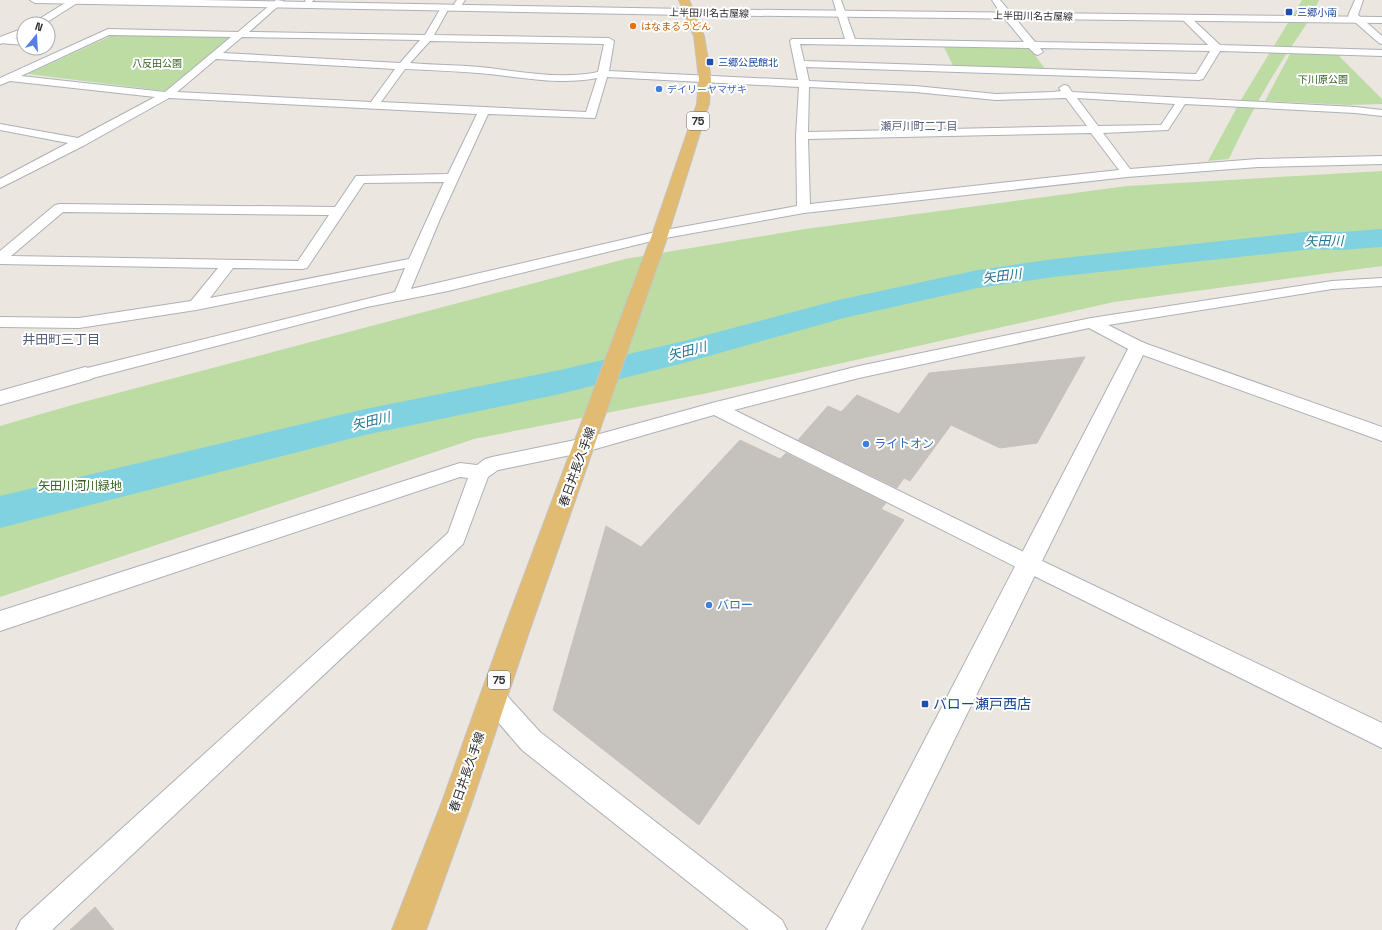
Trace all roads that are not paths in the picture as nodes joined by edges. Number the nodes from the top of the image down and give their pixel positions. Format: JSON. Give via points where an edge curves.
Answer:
{"nodes":[{"id":1,"x":35,"y":0,"type":"edge"},
{"id":2,"x":77,"y":0,"type":"edge"},
{"id":3,"x":237,"y":0,"type":"edge"},
{"id":4,"x":996,"y":0,"type":"edge"},
{"id":5,"x":1359,"y":0,"type":"edge"},
{"id":6,"x":310,"y":1,"type":"edge"},
{"id":7,"x":459,"y":2,"type":"edge"},
{"id":8,"x":278,"y":3,"type":"edge"},
{"id":9,"x":686,"y":7,"type":"edge"},
{"id":10,"x":446,"y":8,"type":"junction"},
{"id":11,"x":839,"y":8,"type":"edge"},
{"id":12,"x":1005,"y":14,"type":"junction"},
{"id":13,"x":50,"y":16,"type":"edge"},
{"id":14,"x":1382,"y":16,"type":"edge"},
{"id":15,"x":1186,"y":18,"type":"junction"},
{"id":16,"x":1356,"y":18,"type":"junction"},
{"id":17,"x":1382,"y":20,"type":"edge"},
{"id":18,"x":16,"y":33,"type":"edge"},
{"id":19,"x":242,"y":34,"type":"junction"},
{"id":20,"x":428,"y":37,"type":"junction"},
{"id":21,"x":0,"y":40,"type":"edge"},
{"id":22,"x":16,"y":41,"type":"edge"},
{"id":23,"x":1382,"y":41,"type":"edge"},
{"id":24,"x":851,"y":42,"type":"junction"},
{"id":25,"x":56,"y":45,"type":"edge"},
{"id":26,"x":1033,"y":45,"type":"junction"},
{"id":27,"x":77,"y":47,"type":"junction"},
{"id":28,"x":1217,"y":48,"type":"junction"},
{"id":29,"x":1382,"y":52,"type":"edge"},
{"id":30,"x":214,"y":56,"type":"junction"},
{"id":31,"x":800,"y":64,"type":"junction"},
{"id":32,"x":403,"y":66,"type":"junction"},
{"id":33,"x":540,"y":67,"type":"dead end"},
{"id":34,"x":555,"y":68,"type":"dead end"},
{"id":35,"x":479,"y":70,"type":"junction"},
{"id":36,"x":1053,"y":73,"type":"junction"},
{"id":37,"x":603,"y":74,"type":"junction"},
{"id":38,"x":705,"y":79,"type":"junction"},
{"id":39,"x":5,"y":80,"type":"edge"},
{"id":40,"x":804,"y":83,"type":"junction"},
{"id":41,"x":167,"y":95,"type":"junction"},
{"id":42,"x":1070,"y":95,"type":"junction"},
{"id":43,"x":1182,"y":101,"type":"junction"},
{"id":44,"x":373,"y":106,"type":"junction"},
{"id":45,"x":1382,"y":109,"type":"edge"},
{"id":46,"x":1355,"y":110,"type":"junction"},
{"id":47,"x":483,"y":112,"type":"junction"},
{"id":48,"x":1382,"y":113,"type":"edge"},
{"id":49,"x":0,"y":127,"type":"edge"},
{"id":50,"x":1096,"y":129,"type":"junction"},
{"id":51,"x":802,"y":136,"type":"junction"},
{"id":52,"x":81,"y":142,"type":"junction"},
{"id":53,"x":1382,"y":160,"type":"edge"},
{"id":54,"x":1127,"y":174,"type":"junction"},
{"id":55,"x":453,"y":178,"type":"junction"},
{"id":56,"x":0,"y":184,"type":"edge"},
{"id":57,"x":804,"y":209,"type":"junction"},
{"id":58,"x":339,"y":210,"type":"junction"},
{"id":59,"x":659,"y":237,"type":"junction"},
{"id":60,"x":0,"y":259,"type":"edge"},
{"id":61,"x":416,"y":262,"type":"junction"},
{"id":62,"x":229,"y":264,"type":"junction"},
{"id":63,"x":1382,"y":282,"type":"edge"},
{"id":64,"x":401,"y":296,"type":"junction"},
{"id":65,"x":196,"y":305,"type":"junction"},
{"id":66,"x":0,"y":322,"type":"edge"},
{"id":67,"x":1091,"y":323,"type":"junction"},
{"id":68,"x":1138,"y":347,"type":"junction"},
{"id":69,"x":85,"y":374,"type":"joint"},
{"id":70,"x":0,"y":398,"type":"edge"},
{"id":71,"x":716,"y":408,"type":"junction"},
{"id":72,"x":1382,"y":434,"type":"edge"},
{"id":73,"x":588,"y":438,"type":"junction"},
{"id":74,"x":480,"y":472,"type":"junction"},
{"id":75,"x":1029,"y":564,"type":"junction"},
{"id":76,"x":0,"y":621,"type":"edge"},
{"id":77,"x":493,"y":698,"type":"junction"},
{"id":78,"x":1382,"y":736,"type":"edge"},
{"id":79,"x":31,"y":930,"type":"edge"},
{"id":80,"x":409,"y":930,"type":"edge"},
{"id":81,"x":772,"y":930,"type":"edge"},
{"id":82,"x":843,"y":930,"type":"edge"}],
"edges":[{"from":1,"to":2,"type":"main road","name":"上半田川名古屋線"},
{"from":2,"to":8,"type":"main road","name":"上半田川名古屋線"},
{"from":2,"to":13,"type":"main road"},
{"from":3,"to":8,"type":"main road","name":"上半田川名古屋線"},
{"from":4,"to":12,"type":"street"},
{"from":5,"to":16,"type":"street"},
{"from":6,"to":7,"type":"main road","name":"上半田川名古屋線"},
{"from":6,"to":8,"type":"main road","name":"上半田川名古屋線"},
{"from":7,"to":9,"type":"main road","name":"上半田川名古屋線"},
{"from":8,"to":10,"type":"main road","name":"上半田川名古屋線"},
{"from":8,"to":19,"type":"street"},
{"from":9,"to":10,"type":"main road","name":"上半田川名古屋線"},
{"from":9,"to":11,"type":"main road","name":"上半田川名古屋線"},
{"from":9,"to":38,"type":"main road","name":"春日井長久手線","number":"75","via":[[700,36]]},
{"from":10,"to":20,"type":"street"},
{"from":11,"to":12,"type":"main road","name":"上半田川名古屋線"},
{"from":11,"to":24,"type":"street"},
{"from":12,"to":15,"type":"main road","name":"上半田川名古屋線"},
{"from":12,"to":16,"type":"main road","name":"上半田川名古屋線"},
{"from":12,"to":26,"type":"street"},
{"from":14,"to":16,"type":"main road","name":"上半田川名古屋線"},
{"from":15,"to":16,"type":"main road","name":"上半田川名古屋線"},
{"from":15,"to":28,"type":"street"},
{"from":16,"to":17,"type":"main road","name":"上半田川名古屋線"},
{"from":16,"to":23,"type":"street"},
{"from":18,"to":21,"type":"main road"},
{"from":19,"to":20,"type":"street"},
{"from":19,"to":27,"type":"street","via":[[108,32]]},
{"from":19,"to":30,"type":"street"},
{"from":20,"to":32,"type":"street"},
{"from":20,"to":37,"type":"street","via":[[609,41]]},
{"from":21,"to":22,"type":"street"},
{"from":24,"to":26,"type":"street"},
{"from":24,"to":31,"type":"street","via":[[795,41]]},
{"from":25,"to":27,"type":"street"},
{"from":26,"to":28,"type":"street"},
{"from":26,"to":36,"type":"street"},
{"from":27,"to":39,"type":"street"},
{"from":28,"to":29,"type":"street"},
{"from":28,"to":36,"type":"street","via":[[1199,77]]},
{"from":30,"to":32,"type":"street"},
{"from":30,"to":41,"type":"street"},
{"from":31,"to":36,"type":"street"},
{"from":31,"to":40,"type":"street"},
{"from":32,"to":35,"type":"street"},
{"from":32,"to":44,"type":"street"},
{"from":33,"to":35,"type":"street"},
{"from":34,"to":37,"type":"street"},
{"from":35,"to":37,"type":"street","via":[[540,78],[588,77]]},
{"from":36,"to":42,"type":"street"},
{"from":37,"to":38,"type":"street"},
{"from":37,"to":47,"type":"street","via":[[591,116]]},
{"from":38,"to":40,"type":"street"},
{"from":38,"to":59,"type":"main road","name":"春日井長久手線","number":"75","via":[[703,104]]},
{"from":39,"to":41,"type":"street"},
{"from":40,"to":42,"type":"street","via":[[914,89],[996,97]]},
{"from":40,"to":51,"type":"street"},
{"from":41,"to":44,"type":"street"},
{"from":41,"to":52,"type":"street"},
{"from":42,"to":43,"type":"street"},
{"from":42,"to":50,"type":"street"},
{"from":43,"to":46,"type":"street"},
{"from":43,"to":50,"type":"street","via":[[1164,128]]},
{"from":44,"to":47,"type":"street"},
{"from":45,"to":46,"type":"street"},
{"from":46,"to":48,"type":"street"},
{"from":47,"to":55,"type":"street"},
{"from":49,"to":52,"type":"street"},
{"from":50,"to":51,"type":"street"},
{"from":50,"to":54,"type":"street"},
{"from":51,"to":57,"type":"street"},
{"from":52,"to":56,"type":"street"},
{"from":53,"to":54,"type":"street","via":[[1258,163]]},
{"from":54,"to":57,"type":"street"},
{"from":55,"to":58,"type":"street","via":[[360,179]]},
{"from":55,"to":61,"type":"street"},
{"from":57,"to":59,"type":"street"},
{"from":58,"to":60,"type":"street","via":[[60,208]]},
{"from":58,"to":62,"type":"street","via":[[302,265]]},
{"from":59,"to":64,"type":"street"},
{"from":59,"to":73,"type":"main road","name":"春日井長久手線","number":"75"},
{"from":60,"to":62,"type":"street"},
{"from":61,"to":64,"type":"street"},
{"from":61,"to":65,"type":"street"},
{"from":62,"to":65,"type":"street"},
{"from":63,"to":67,"type":"street","via":[[1332,285]]},
{"from":64,"to":69,"type":"street"},
{"from":65,"to":66,"type":"street","via":[[79,323]]},
{"from":67,"to":68,"type":"street"},
{"from":67,"to":71,"type":"street","via":[[859,372]]},
{"from":68,"to":72,"type":"street"},
{"from":68,"to":75,"type":"main road"},
{"from":69,"to":70,"type":"main road"},
{"from":71,"to":73,"type":"street"},
{"from":71,"to":75,"type":"street"},
{"from":73,"to":74,"type":"street","via":[[492,464]]},
{"from":73,"to":77,"type":"main road","name":"春日井長久手線","number":"75"},
{"from":74,"to":76,"type":"street","via":[[460,470]]},
{"from":74,"to":79,"type":"street","via":[[456,538]]},
{"from":75,"to":78,"type":"street"},
{"from":75,"to":82,"type":"main road"},
{"from":77,"to":80,"type":"main road","name":"春日井長久手線","number":"75"},
{"from":77,"to":81,"type":"street","via":[[531,741]]}]}
